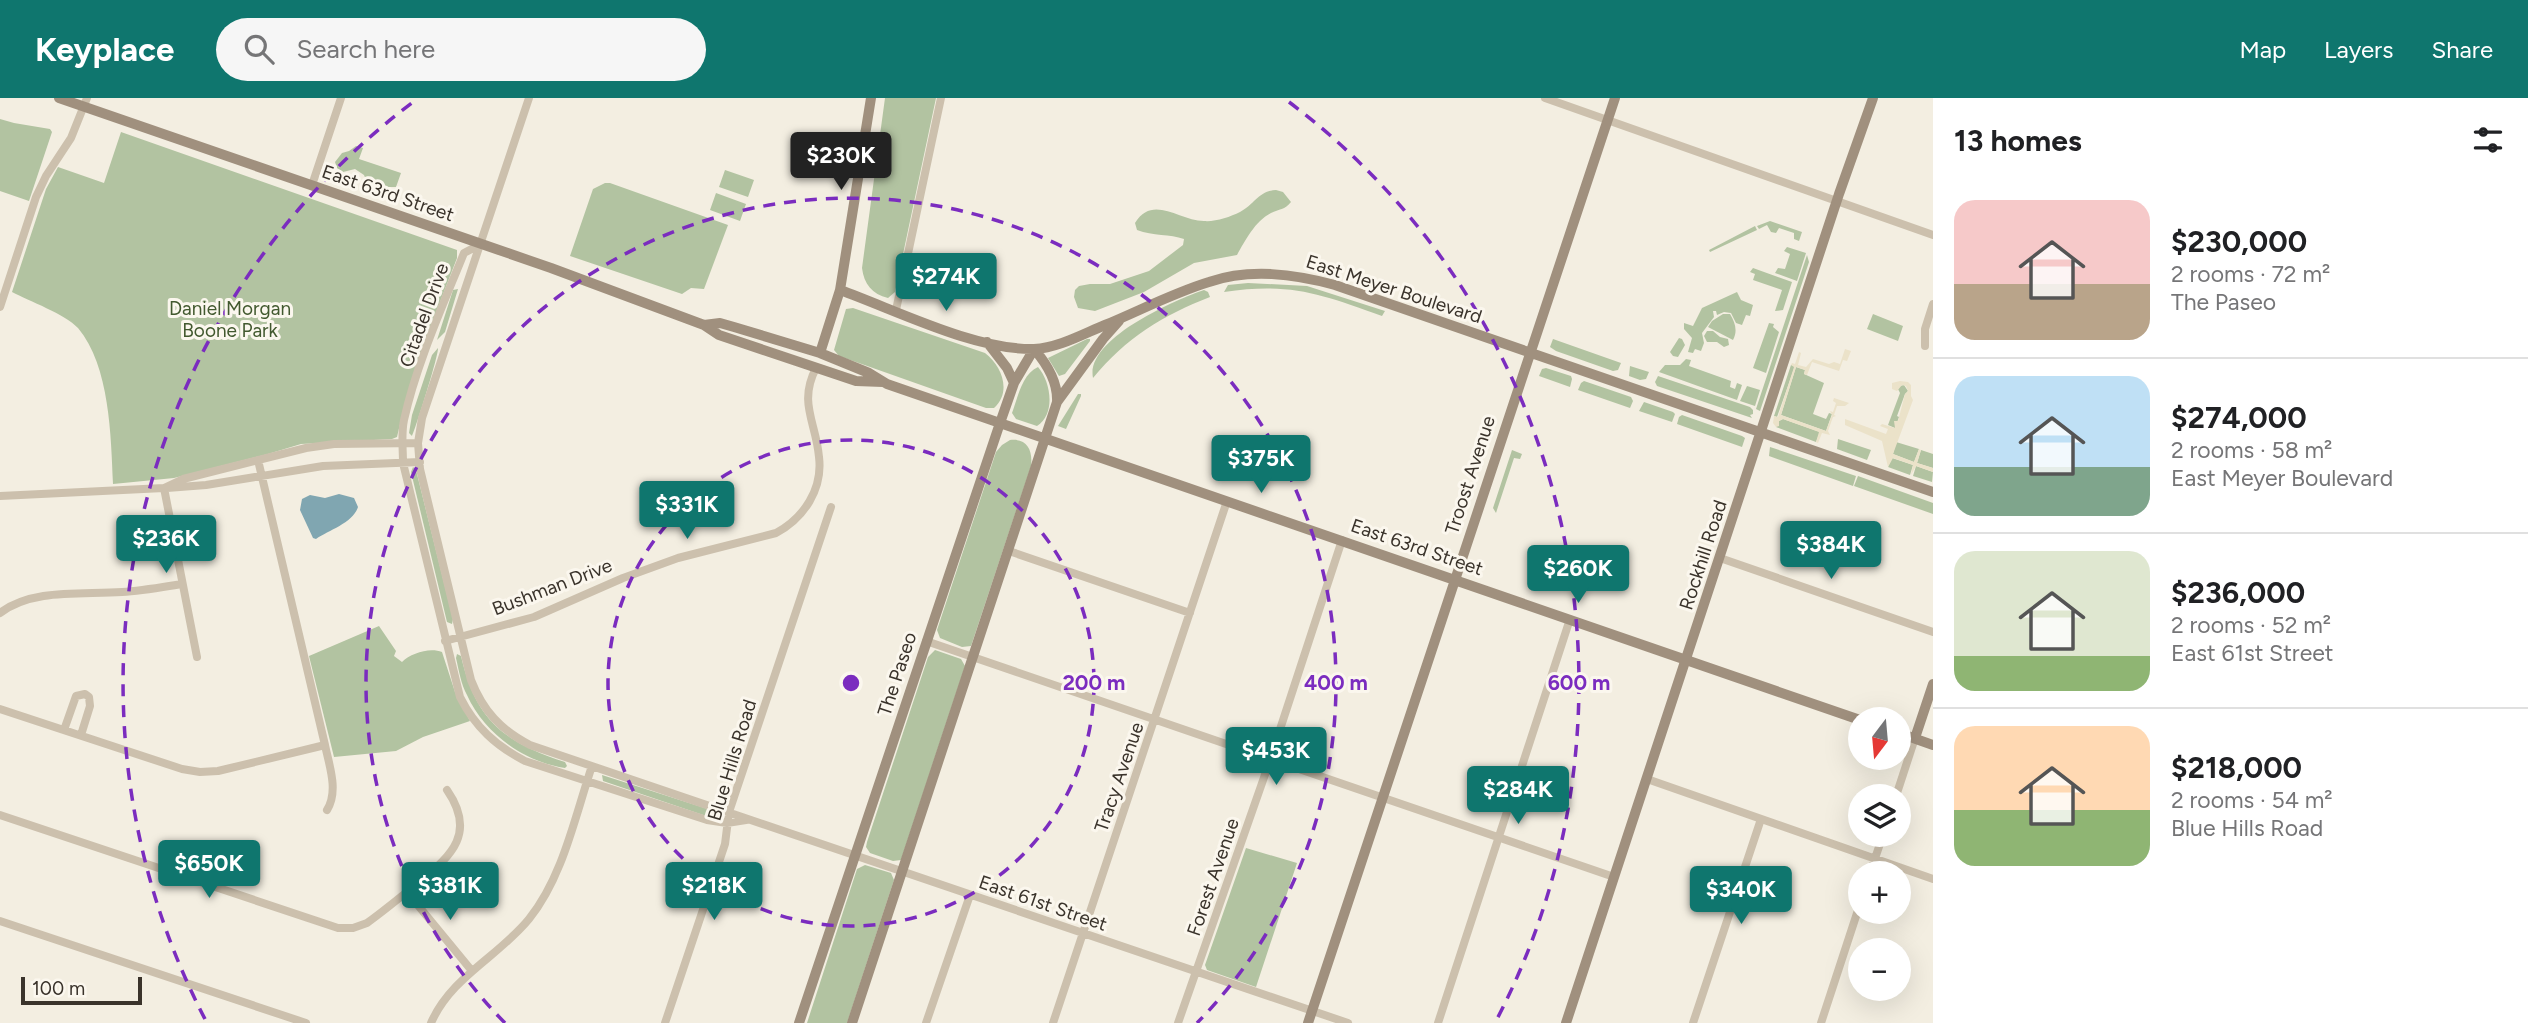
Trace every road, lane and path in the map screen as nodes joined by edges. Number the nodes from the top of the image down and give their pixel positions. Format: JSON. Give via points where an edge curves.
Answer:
{"nodes":[{"id":1,"x":59,"y":98,"type":"edge"},
{"id":2,"x":341,"y":98,"type":"edge"},
{"id":3,"x":529,"y":98,"type":"edge"},
{"id":4,"x":871,"y":98,"type":"edge"},
{"id":5,"x":941,"y":98,"type":"edge"},
{"id":6,"x":1545,"y":98,"type":"edge"},
{"id":7,"x":1615,"y":98,"type":"edge"},
{"id":8,"x":1873,"y":98,"type":"edge"},
{"id":9,"x":86,"y":102,"type":"edge"},
{"id":10,"x":1608,"y":120,"type":"junction"},
{"id":11,"x":312,"y":185,"type":"junction"},
{"id":12,"x":1836,"y":202,"type":"junction"},
{"id":13,"x":1933,"y":235,"type":"edge"},
{"id":14,"x":481,"y":244,"type":"junction"},
{"id":15,"x":840,"y":290,"type":"junction"},
{"id":16,"x":1933,"y":304,"type":"edge"},
{"id":17,"x":0,"y":307,"type":"edge"},
{"id":18,"x":895,"y":310,"type":"junction"},
{"id":19,"x":1122,"y":318,"type":"junction"},
{"id":20,"x":704,"y":325,"type":"junction"},
{"id":21,"x":987,"y":342,"type":"junction"},
{"id":22,"x":1925,"y":346,"type":"dead end"},
{"id":23,"x":763,"y":349,"type":"junction"},
{"id":24,"x":1034,"y":349,"type":"junction"},
{"id":25,"x":1530,"y":351,"type":"junction"},
{"id":26,"x":820,"y":353,"type":"junction"},
{"id":27,"x":817,"y":368,"type":"junction"},
{"id":28,"x":869,"y":373,"type":"junction"},
{"id":29,"x":883,"y":382,"type":"junction"},
{"id":30,"x":1014,"y":383,"type":"junction"},
{"id":31,"x":1058,"y":402,"type":"junction"},
{"id":32,"x":1000,"y":423,"type":"junction"},
{"id":33,"x":1762,"y":432,"type":"junction"},
{"id":34,"x":1046,"y":439,"type":"junction"},
{"id":35,"x":402,"y":442,"type":"junction"},
{"id":36,"x":418,"y":443,"type":"junction"},
{"id":37,"x":258,"y":460,"type":"junction"},
{"id":38,"x":420,"y":462,"type":"junction"},
{"id":39,"x":403,"y":463,"type":"junction"},
{"id":40,"x":262,"y":476,"type":"junction"},
{"id":41,"x":164,"y":488,"type":"junction"},
{"id":42,"x":1933,"y":492,"type":"edge"},
{"id":43,"x":0,"y":496,"type":"edge"},
{"id":44,"x":1227,"y":500,"type":"junction"},
{"id":45,"x":831,"y":507,"type":"dead end"},
{"id":46,"x":1342,"y":540,"type":"junction"},
{"id":47,"x":1009,"y":551,"type":"junction"},
{"id":48,"x":1720,"y":558,"type":"junction"},
{"id":49,"x":1455,"y":579,"type":"junction"},
{"id":50,"x":183,"y":584,"type":"junction"},
{"id":51,"x":0,"y":613,"type":"edge"},
{"id":52,"x":1190,"y":613,"type":"junction"},
{"id":53,"x":1570,"y":619,"type":"junction"},
{"id":54,"x":1933,"y":632,"type":"edge"},
{"id":55,"x":461,"y":636,"type":"junction"},
{"id":56,"x":445,"y":641,"type":"junction"},
{"id":57,"x":926,"y":641,"type":"junction"},
{"id":58,"x":197,"y":657,"type":"dead end"},
{"id":59,"x":973,"y":658,"type":"junction"},
{"id":60,"x":1686,"y":660,"type":"junction"},
{"id":61,"x":1933,"y":684,"type":"edge"},
{"id":62,"x":0,"y":709,"type":"edge"},
{"id":63,"x":1848,"y":716,"type":"edge"},
{"id":64,"x":1155,"y":720,"type":"junction"},
{"id":65,"x":64,"y":730,"type":"junction"},
{"id":66,"x":80,"y":736,"type":"junction"},
{"id":67,"x":1911,"y":737,"type":"edge"},
{"id":68,"x":1915,"y":738,"type":"junction"},
{"id":69,"x":325,"y":745,"type":"junction"},
{"id":70,"x":1933,"y":745,"type":"edge"},
{"id":71,"x":1270,"y":759,"type":"junction"},
{"id":72,"x":592,"y":766,"type":"junction"},
{"id":73,"x":1647,"y":779,"type":"junction"},
{"id":74,"x":587,"y":781,"type":"junction"},
{"id":75,"x":1900,"y":784,"type":"edge"},
{"id":76,"x":447,"y":790,"type":"dead end"},
{"id":77,"x":1382,"y":798,"type":"junction"},
{"id":78,"x":327,"y":810,"type":"dead end"},
{"id":79,"x":729,"y":812,"type":"junction"},
{"id":80,"x":0,"y":815,"type":"edge"},
{"id":81,"x":1761,"y":819,"type":"junction"},
{"id":82,"x":750,"y":820,"type":"junction"},
{"id":83,"x":727,"y":823,"type":"junction"},
{"id":84,"x":1499,"y":838,"type":"junction"},
{"id":85,"x":1879,"y":847,"type":"edge"},
{"id":86,"x":855,"y":855,"type":"junction"},
{"id":87,"x":1875,"y":859,"type":"junction"},
{"id":88,"x":902,"y":871,"type":"junction"},
{"id":89,"x":1614,"y":877,"type":"junction"},
{"id":90,"x":1933,"y":879,"type":"edge"},
{"id":91,"x":407,"y":892,"type":"junction"},
{"id":92,"x":970,"y":895,"type":"junction"},
{"id":93,"x":0,"y":921,"type":"edge"},
{"id":94,"x":1853,"y":924,"type":"edge"},
{"id":95,"x":1083,"y":933,"type":"junction"},
{"id":96,"x":472,"y":971,"type":"junction"},
{"id":97,"x":1196,"y":971,"type":"junction"},
{"id":98,"x":1312,"y":1011,"type":"junction"},
{"id":99,"x":306,"y":1023,"type":"edge"},
{"id":100,"x":431,"y":1023,"type":"edge"},
{"id":101,"x":665,"y":1023,"type":"edge"},
{"id":102,"x":799,"y":1023,"type":"edge"},
{"id":103,"x":852,"y":1023,"type":"edge"},
{"id":104,"x":926,"y":1023,"type":"edge"},
{"id":105,"x":1053,"y":1023,"type":"edge"},
{"id":106,"x":1178,"y":1023,"type":"edge"},
{"id":107,"x":1308,"y":1023,"type":"edge"},
{"id":108,"x":1348,"y":1023,"type":"edge"},
{"id":109,"x":1438,"y":1023,"type":"edge"},
{"id":110,"x":1566,"y":1023,"type":"edge"},
{"id":111,"x":1693,"y":1023,"type":"edge"},
{"id":112,"x":1821,"y":1023,"type":"edge"}],
"edges":[{"from":1,"to":9,"type":"main road","name":"East 63rd Street"},
{"from":2,"to":11,"type":"street"},
{"from":3,"to":14,"type":"street"},
{"from":4,"to":15,"type":"main road"},
{"from":5,"to":18,"type":"street"},
{"from":6,"to":10,"type":"street"},
{"from":7,"to":10,"type":"main road","name":"Troost Avenue"},
{"from":8,"to":12,"type":"main road","name":"Rockhill Road"},
{"from":9,"to":11,"type":"main road","name":"East 63rd Street"},
{"from":9,"to":17,"type":"street","via":[[36,197]]},
{"from":10,"to":12,"type":"street"},
{"from":10,"to":25,"type":"main road","name":"Troost Avenue"},
{"from":11,"to":14,"type":"main road","name":"East 63rd Street"},
{"from":12,"to":13,"type":"street"},
{"from":12,"to":33,"type":"main road","name":"Rockhill Road"},
{"from":14,"to":20,"type":"main road","name":"East 63rd Street"},
{"from":14,"to":35,"type":"street","name":"Citadel Drive","via":[[464,253],[440,313],[404,421]]},
{"from":14,"to":36,"type":"street","name":"Citadel Drive","via":[[422,418]]},
{"from":15,"to":18,"type":"main road","name":"East Meyer Boulevard"},
{"from":15,"to":26,"type":"main road"},
{"from":16,"to":22,"type":"street"},
{"from":18,"to":21,"type":"main road","name":"East Meyer Boulevard"},
{"from":19,"to":24,"type":"main road","name":"East Meyer Boulevard"},
{"from":19,"to":25,"type":"main road","name":"East Meyer Boulevard","via":[[1208,282],[1292,275],[1335,285]]},
{"from":19,"to":31,"type":"main road"},
{"from":20,"to":23,"type":"main road","name":"East 63rd Street","via":[[719,335]]},
{"from":20,"to":26,"type":"main road","name":"East 63rd Street","via":[[720,323]]},
{"from":21,"to":24,"type":"main road","name":"East Meyer Boulevard"},
{"from":21,"to":30,"type":"main road"},
{"from":23,"to":26,"type":"main road","via":[[813,358]]},
{"from":23,"to":27,"type":"main road","name":"East 63rd Street"},
{"from":24,"to":30,"type":"main road","name":"The Paseo"},
{"from":24,"to":31,"type":"main road","via":[[1058,390]]},
{"from":25,"to":33,"type":"main road","name":"East Meyer Boulevard"},
{"from":25,"to":49,"type":"main road","name":"Troost Avenue"},
{"from":26,"to":28,"type":"main road","name":"East 63rd Street"},
{"from":27,"to":28,"type":"main road","via":[[822,364]]},
{"from":27,"to":29,"type":"main road","name":"East 63rd Street","via":[[856,381]]},
{"from":27,"to":55,"type":"street","name":"Bushman Drive","via":[[807,408],[819,456],[818,478],[807,505],[788,527],[668,561],[534,617]]},
{"from":28,"to":29,"type":"main road","name":"East 63rd Street"},
{"from":29,"to":32,"type":"main road","name":"East 63rd Street"},
{"from":30,"to":32,"type":"main road","name":"The Paseo"},
{"from":31,"to":34,"type":"main road"},
{"from":32,"to":34,"type":"main road","name":"East 63rd Street"},
{"from":32,"to":57,"type":"main road","name":"The Paseo"},
{"from":33,"to":42,"type":"main road","name":"East Meyer Boulevard"},
{"from":33,"to":48,"type":"main road","name":"Rockhill Road"},
{"from":34,"to":44,"type":"main road","name":"East 63rd Street"},
{"from":34,"to":47,"type":"main road"},
{"from":35,"to":36,"type":"street"},
{"from":35,"to":37,"type":"street","via":[[306,448]]},
{"from":35,"to":39,"type":"street","name":"Citadel Drive"},
{"from":36,"to":38,"type":"street","name":"Citadel Drive"},
{"from":37,"to":40,"type":"street"},
{"from":37,"to":41,"type":"street"},
{"from":38,"to":39,"type":"street"},
{"from":38,"to":55,"type":"street","name":"Citadel Drive"},
{"from":39,"to":40,"type":"street","via":[[323,466]]},
{"from":39,"to":56,"type":"street","name":"Citadel Drive"},
{"from":40,"to":41,"type":"street"},
{"from":40,"to":69,"type":"street"},
{"from":41,"to":43,"type":"street"},
{"from":41,"to":50,"type":"street"},
{"from":44,"to":46,"type":"main road","name":"East 63rd Street"},
{"from":44,"to":52,"type":"street","name":"Tracy Avenue"},
{"from":45,"to":79,"type":"street","name":"Blue Hills Road"},
{"from":46,"to":49,"type":"main road","name":"East 63rd Street"},
{"from":46,"to":71,"type":"street","name":"Forest Avenue"},
{"from":47,"to":52,"type":"street"},
{"from":47,"to":59,"type":"main road"},
{"from":48,"to":54,"type":"street"},
{"from":48,"to":60,"type":"main road","name":"Rockhill Road"},
{"from":49,"to":53,"type":"main road","name":"East 63rd Street"},
{"from":49,"to":77,"type":"main road","name":"Troost Avenue"},
{"from":50,"to":51,"type":"street","via":[[33,597]]},
{"from":50,"to":58,"type":"street"},
{"from":52,"to":64,"type":"street","name":"Tracy Avenue"},
{"from":53,"to":60,"type":"main road","name":"East 63rd Street"},
{"from":53,"to":84,"type":"street"},
{"from":55,"to":56,"type":"street","name":"Bushman Drive"},
{"from":55,"to":72,"type":"street","name":"Citadel Drive","via":[[471,680],[492,719],[530,745]]},
{"from":56,"to":74,"type":"street","name":"Citadel Drive","via":[[460,697],[485,735],[525,761]]},
{"from":57,"to":59,"type":"street"},
{"from":57,"to":86,"type":"main road","name":"The Paseo"},
{"from":59,"to":64,"type":"street"},
{"from":59,"to":88,"type":"main road"},
{"from":60,"to":63,"type":"main road","name":"East 63rd Street"},
{"from":60,"to":73,"type":"main road","name":"Rockhill Road"},
{"from":61,"to":68,"type":"main road"},
{"from":62,"to":65,"type":"street"},
{"from":64,"to":71,"type":"street"},
{"from":64,"to":95,"type":"street","name":"Tracy Avenue"},
{"from":65,"to":66,"type":"street"},
{"from":65,"to":66,"type":"street","via":[[76,696],[85,694],[90,706]]},
{"from":66,"to":69,"type":"street","via":[[200,772]]},
{"from":67,"to":68,"type":"main road"},
{"from":68,"to":70,"type":"main road"},
{"from":68,"to":75,"type":"street"},
{"from":69,"to":78,"type":"street","via":[[333,789]]},
{"from":71,"to":77,"type":"street"},
{"from":71,"to":97,"type":"street","name":"Forest Avenue"},
{"from":72,"to":74,"type":"street"},
{"from":72,"to":79,"type":"street","name":"Citadel Drive"},
{"from":73,"to":81,"type":"street"},
{"from":73,"to":89,"type":"main road","name":"Rockhill Road"},
{"from":74,"to":83,"type":"street","name":"Citadel Drive"},
{"from":74,"to":96,"type":"street","via":[[543,900],[512,938]]},
{"from":76,"to":91,"type":"street","via":[[459,815],[457,843],[446,860]]},
{"from":77,"to":84,"type":"street"},
{"from":77,"to":98,"type":"main road","name":"Troost Avenue"},
{"from":79,"to":82,"type":"street","name":"East 61st Street"},
{"from":79,"to":83,"type":"street","name":"Blue Hills Road"},
{"from":80,"to":91,"type":"street","via":[[338,928],[367,923]]},
{"from":81,"to":87,"type":"street"},
{"from":81,"to":111,"type":"street"},
{"from":82,"to":83,"type":"street","name":"Citadel Drive"},
{"from":82,"to":86,"type":"street","name":"East 61st Street"},
{"from":83,"to":101,"type":"street","name":"Blue Hills Road","via":[[725,844]]},
{"from":84,"to":89,"type":"street"},
{"from":84,"to":109,"type":"street"},
{"from":85,"to":87,"type":"street"},
{"from":86,"to":88,"type":"street","name":"East 61st Street"},
{"from":86,"to":102,"type":"main road","name":"The Paseo"},
{"from":87,"to":90,"type":"street"},
{"from":88,"to":92,"type":"street","name":"East 61st Street"},
{"from":88,"to":103,"type":"main road"},
{"from":89,"to":110,"type":"main road","name":"Rockhill Road"},
{"from":91,"to":96,"type":"street"},
{"from":92,"to":95,"type":"street","name":"East 61st Street"},
{"from":92,"to":104,"type":"street"},
{"from":93,"to":99,"type":"street"},
{"from":94,"to":112,"type":"street"},
{"from":95,"to":97,"type":"street","name":"East 61st Street"},
{"from":95,"to":105,"type":"street","name":"Tracy Avenue"},
{"from":96,"to":100,"type":"street","via":[[452,988]]},
{"from":97,"to":98,"type":"street","name":"East 61st Street"},
{"from":97,"to":106,"type":"street","name":"Forest Avenue"},
{"from":98,"to":107,"type":"main road","name":"Troost Avenue"},
{"from":98,"to":108,"type":"street","name":"East 61st Street"}]}
